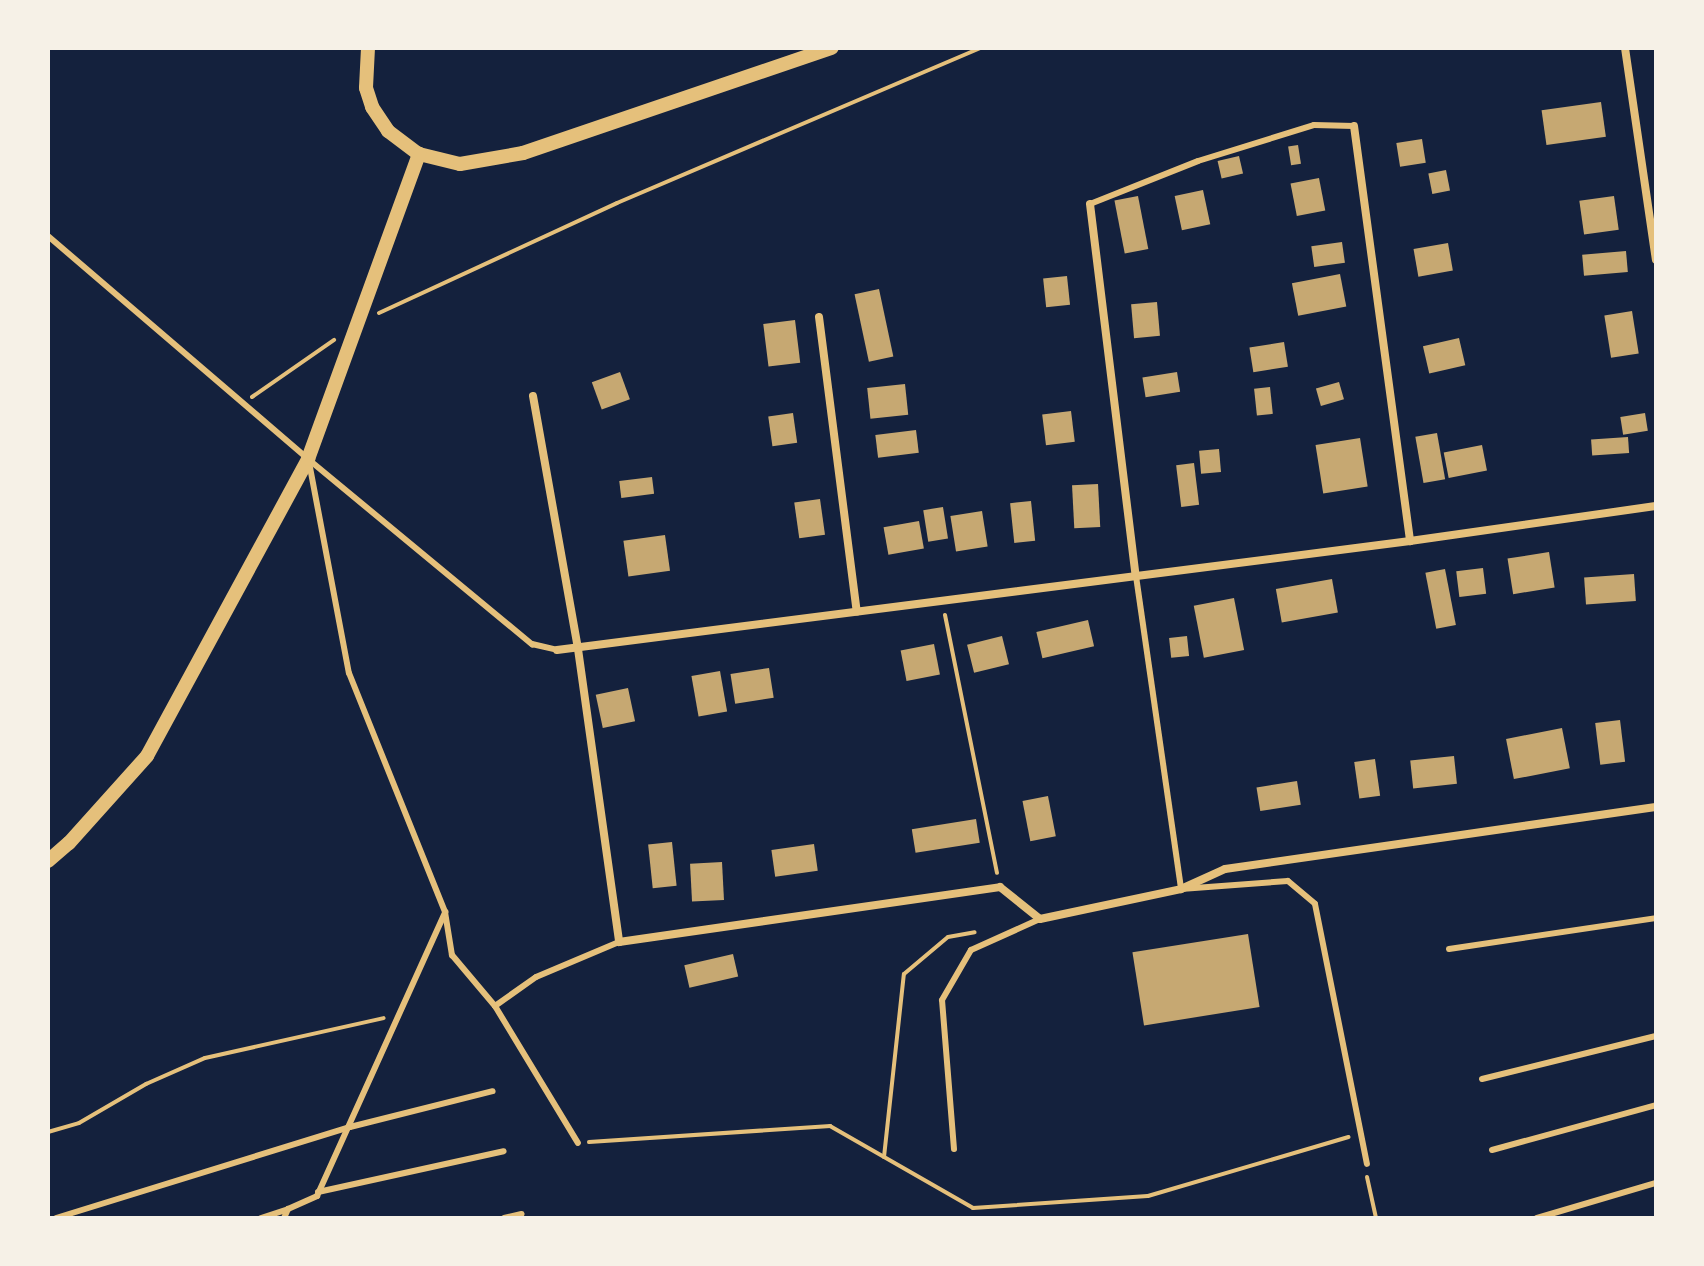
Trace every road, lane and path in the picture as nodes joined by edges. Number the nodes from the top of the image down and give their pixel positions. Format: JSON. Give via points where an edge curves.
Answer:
{"nodes":[{"id":1,"x":368,"y":48,"type":"edge"},
{"id":2,"x":832,"y":48,"type":"edge"},
{"id":3,"x":980,"y":48,"type":"edge"},
{"id":4,"x":1625,"y":48,"type":"edge"},
{"id":5,"x":1354,"y":126,"type":"joint"},
{"id":6,"x":419,"y":154,"type":"junction"},
{"id":7,"x":1090,"y":204,"type":"joint"},
{"id":8,"x":48,"y":236,"type":"edge"},
{"id":9,"x":1656,"y":260,"type":"edge"},
{"id":10,"x":819,"y":317,"type":"dead end"},
{"id":11,"x":360,"y":322,"type":"junction"},
{"id":12,"x":334,"y":340,"type":"dead end"},
{"id":13,"x":533,"y":396,"type":"dead end"},
{"id":14,"x":243,"y":403,"type":"junction"},
{"id":15,"x":308,"y":459,"type":"junction"},
{"id":16,"x":1656,"y":506,"type":"edge"},
{"id":17,"x":1410,"y":541,"type":"junction"},
{"id":18,"x":1136,"y":576,"type":"junction"},
{"id":19,"x":943,"y":601,"type":"junction"},
{"id":20,"x":857,"y":612,"type":"junction"},
{"id":21,"x":578,"y":649,"type":"junction"},
{"id":22,"x":557,"y":650,"type":"joint"},
{"id":23,"x":1656,"y":807,"type":"edge"},
{"id":24,"x":48,"y":861,"type":"edge"},
{"id":25,"x":1000,"y":887,"type":"junction"},
{"id":26,"x":1181,"y":889,"type":"junction"},
{"id":27,"x":445,"y":912,"type":"junction"},
{"id":28,"x":1656,"y":918,"type":"edge"},
{"id":29,"x":1040,"y":919,"type":"junction"},
{"id":30,"x":619,"y":942,"type":"junction"},
{"id":31,"x":1449,"y":949,"type":"dead end"},
{"id":32,"x":495,"y":1006,"type":"junction"},
{"id":33,"x":399,"y":1014,"type":"junction"},
{"id":34,"x":1656,"y":1036,"type":"edge"},
{"id":35,"x":1482,"y":1079,"type":"dead end"},
{"id":36,"x":493,"y":1091,"type":"dead end"},
{"id":37,"x":1656,"y":1105,"type":"edge"},
{"id":38,"x":350,"y":1127,"type":"junction"},
{"id":39,"x":48,"y":1132,"type":"edge"},
{"id":40,"x":1361,"y":1134,"type":"junction"},
{"id":41,"x":578,"y":1143,"type":"joint"},
{"id":42,"x":954,"y":1149,"type":"dead end"},
{"id":43,"x":1492,"y":1150,"type":"dead end"},
{"id":44,"x":504,"y":1151,"type":"dead end"},
{"id":45,"x":1367,"y":1164,"type":"joint"},
{"id":46,"x":1656,"y":1183,"type":"edge"},
{"id":47,"x":318,"y":1192,"type":"junction"},
{"id":48,"x":288,"y":1209,"type":"junction"},
{"id":49,"x":522,"y":1214,"type":"dead end"},
{"id":50,"x":56,"y":1218,"type":"edge"},
{"id":51,"x":261,"y":1218,"type":"edge"},
{"id":52,"x":284,"y":1218,"type":"edge"},
{"id":53,"x":504,"y":1218,"type":"edge"},
{"id":54,"x":1376,"y":1218,"type":"edge"},
{"id":55,"x":1537,"y":1218,"type":"edge"}],
"edges":[{"from":1,"to":6,"type":"street","via":[[366,88],[372,107],[388,131]]},
{"from":2,"to":6,"type":"street","via":[[494,161],[460,164]]},
{"from":3,"to":11,"type":"path","via":[[617,203]]},
{"from":4,"to":9,"type":"street"},
{"from":5,"to":7,"type":"lane","via":[[1314,125],[1198,161]]},
{"from":5,"to":17,"type":"street"},
{"from":6,"to":11,"type":"street"},
{"from":7,"to":18,"type":"street"},
{"from":8,"to":14,"type":"lane"},
{"from":10,"to":20,"type":"street"},
{"from":11,"to":15,"type":"street"},
{"from":12,"to":14,"type":"path"},
{"from":13,"to":21,"type":"street"},
{"from":14,"to":15,"type":"lane"},
{"from":15,"to":22,"type":"lane","via":[[532,644]]},
{"from":15,"to":24,"type":"street","via":[[147,756]]},
{"from":15,"to":27,"type":"lane","via":[[349,673]]},
{"from":16,"to":17,"type":"street"},
{"from":17,"to":18,"type":"street"},
{"from":18,"to":19,"type":"street"},
{"from":18,"to":26,"type":"lane"},
{"from":19,"to":20,"type":"street"},
{"from":19,"to":25,"type":"path"},
{"from":20,"to":21,"type":"street"},
{"from":21,"to":22,"type":"street"},
{"from":21,"to":30,"type":"street"},
{"from":23,"to":26,"type":"street","via":[[1225,869]]},
{"from":25,"to":29,"type":"street"},
{"from":25,"to":30,"type":"street"},
{"from":26,"to":29,"type":"street"},
{"from":26,"to":40,"type":"lane","via":[[1288,881],[1315,904]]},
{"from":27,"to":32,"type":"lane","via":[[452,955]]},
{"from":27,"to":33,"type":"lane"},
{"from":28,"to":31,"type":"lane"},
{"from":29,"to":42,"type":"lane","via":[[971,950],[942,1000]]},
{"from":30,"to":32,"type":"lane","via":[[536,977]]},
{"from":32,"to":41,"type":"lane"},
{"from":33,"to":38,"type":"lane"},
{"from":33,"to":39,"type":"path","via":[[205,1058],[79,1123]]},
{"from":34,"to":35,"type":"lane"},
{"from":36,"to":38,"type":"lane"},
{"from":37,"to":43,"type":"lane"},
{"from":38,"to":47,"type":"lane"},
{"from":38,"to":50,"type":"lane"},
{"from":40,"to":41,"type":"path","via":[[1148,1196],[973,1208],[830,1126]]},
{"from":40,"to":45,"type":"lane"},
{"from":44,"to":47,"type":"lane"},
{"from":45,"to":54,"type":"path"},
{"from":46,"to":55,"type":"lane"},
{"from":47,"to":48,"type":"lane"},
{"from":48,"to":51,"type":"lane"},
{"from":48,"to":52,"type":"lane"},
{"from":49,"to":53,"type":"lane"}]}
